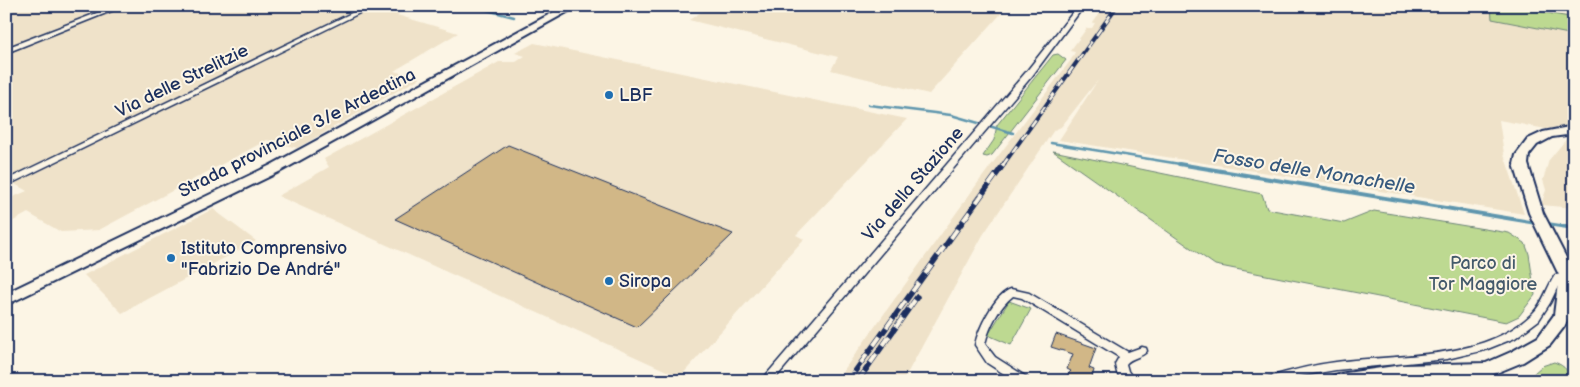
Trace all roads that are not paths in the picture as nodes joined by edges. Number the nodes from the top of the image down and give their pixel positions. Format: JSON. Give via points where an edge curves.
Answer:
{"nodes":[{"id":1,"x":121,"y":6,"type":"edge"},
{"id":2,"x":371,"y":6,"type":"edge"},
{"id":3,"x":537,"y":6,"type":"edge"},
{"id":4,"x":546,"y":6,"type":"edge"},
{"id":5,"x":573,"y":6,"type":"edge"},
{"id":6,"x":1081,"y":6,"type":"edge"},
{"id":7,"x":562,"y":13,"type":"junction"},
{"id":8,"x":540,"y":25,"type":"junction"},
{"id":9,"x":6,"y":50,"type":"edge"},
{"id":10,"x":1574,"y":130,"type":"edge"},
{"id":11,"x":6,"y":183,"type":"edge"},
{"id":12,"x":1571,"y":276,"type":"edge"},
{"id":13,"x":34,"y":287,"type":"junction"},
{"id":14,"x":6,"y":296,"type":"edge"},
{"id":15,"x":6,"y":300,"type":"edge"},
{"id":16,"x":1142,"y":351,"type":"dead end"},
{"id":17,"x":1127,"y":357,"type":"junction"},
{"id":18,"x":1487,"y":374,"type":"edge"},
{"id":19,"x":766,"y":381,"type":"edge"},
{"id":20,"x":1024,"y":381,"type":"edge"},
{"id":21,"x":1130,"y":381,"type":"edge"},
{"id":22,"x":1270,"y":381,"type":"edge"},
{"id":23,"x":1339,"y":381,"type":"edge"},
{"id":24,"x":1459,"y":381,"type":"edge"}],
"edges":[{"from":1,"to":9,"type":"street"},
{"from":2,"to":11,"type":"street","name":"Via delle Strelitzie"},
{"from":3,"to":4,"type":"street"},
{"from":3,"to":7,"type":"street"},
{"from":3,"to":8,"type":"street","via":[[542,15]]},
{"from":5,"to":7,"type":"main road","name":"Strada provinciale 3/e Ardeatina"},
{"from":6,"to":19,"type":"street","name":"Via della Stazione","via":[[986,125]]},
{"from":7,"to":8,"type":"main road","name":"Strada provinciale 3/e Ardeatina"},
{"from":8,"to":13,"type":"main road","name":"Strada provinciale 3/e Ardeatina","via":[[302,154]]},
{"from":10,"to":12,"type":"main road","via":[[1547,134],[1534,141],[1524,151],[1521,164],[1536,213]]},
{"from":12,"to":18,"type":"main road","via":[[1562,315],[1549,337]]},
{"from":12,"to":22,"type":"street","via":[[1558,277],[1542,309],[1532,321],[1516,334],[1492,345],[1453,355],[1306,370]]},
{"from":13,"to":14,"type":"main road"},
{"from":13,"to":15,"type":"main road"},
{"from":16,"to":17,"type":"street"},
{"from":17,"to":20,"type":"street","via":[[1025,295],[1011,292],[984,331],[980,345],[988,357]]},
{"from":17,"to":21,"type":"street","via":[[1121,361],[1120,367]]},
{"from":18,"to":23,"type":"main road","via":[[1402,372]]},
{"from":18,"to":24,"type":"main road"}]}
